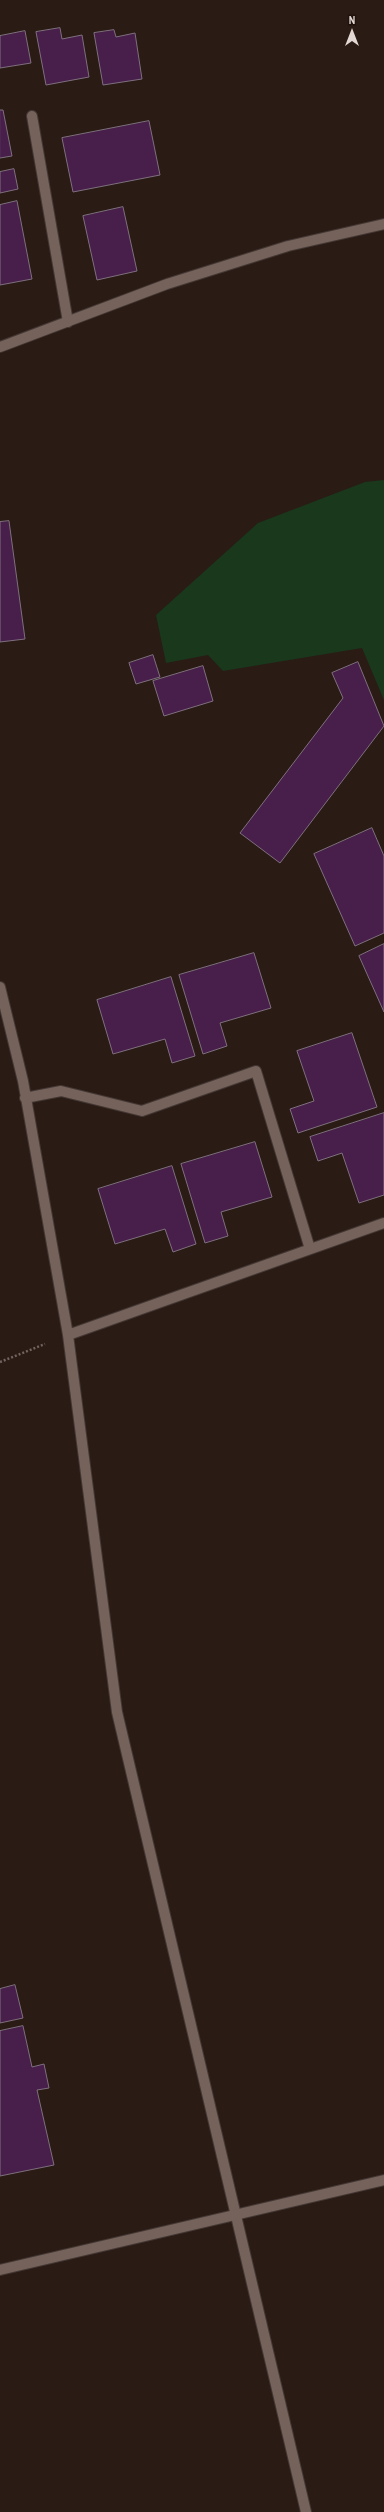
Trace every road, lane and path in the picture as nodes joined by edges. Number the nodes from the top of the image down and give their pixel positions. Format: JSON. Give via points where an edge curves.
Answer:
{"nodes":[{"id":1,"x":32,"y":116,"type":"dead end"},
{"id":2,"x":384,"y":224,"type":"edge"},
{"id":3,"x":68,"y":322,"type":"junction"},
{"id":4,"x":0,"y":347,"type":"edge"},
{"id":5,"x":0,"y":987,"type":"edge"},
{"id":6,"x":25,"y":1098,"type":"junction"},
{"id":7,"x":384,"y":1223,"type":"edge"},
{"id":8,"x":310,"y":1249,"type":"junction"},
{"id":9,"x":68,"y":1335,"type":"junction"},
{"id":10,"x":0,"y":1362,"type":"edge"},
{"id":11,"x":384,"y":2180,"type":"edge"},
{"id":12,"x":234,"y":2215,"type":"junction"},
{"id":13,"x":0,"y":2270,"type":"edge"},
{"id":14,"x":306,"y":2512,"type":"edge"}],
"edges":[{"from":1,"to":3,"type":"street"},
{"from":2,"to":3,"type":"street","via":[[288,246],[167,284]]},
{"from":3,"to":4,"type":"street"},
{"from":5,"to":6,"type":"street"},
{"from":6,"to":8,"type":"street","via":[[61,1091],[142,1111],[256,1071]]},
{"from":6,"to":9,"type":"street"},
{"from":7,"to":8,"type":"street"},
{"from":8,"to":9,"type":"street"},
{"from":9,"to":10,"type":"path"},
{"from":9,"to":12,"type":"street","via":[[117,1712]]},
{"from":11,"to":12,"type":"street"},
{"from":12,"to":13,"type":"street"},
{"from":12,"to":14,"type":"street"}]}
